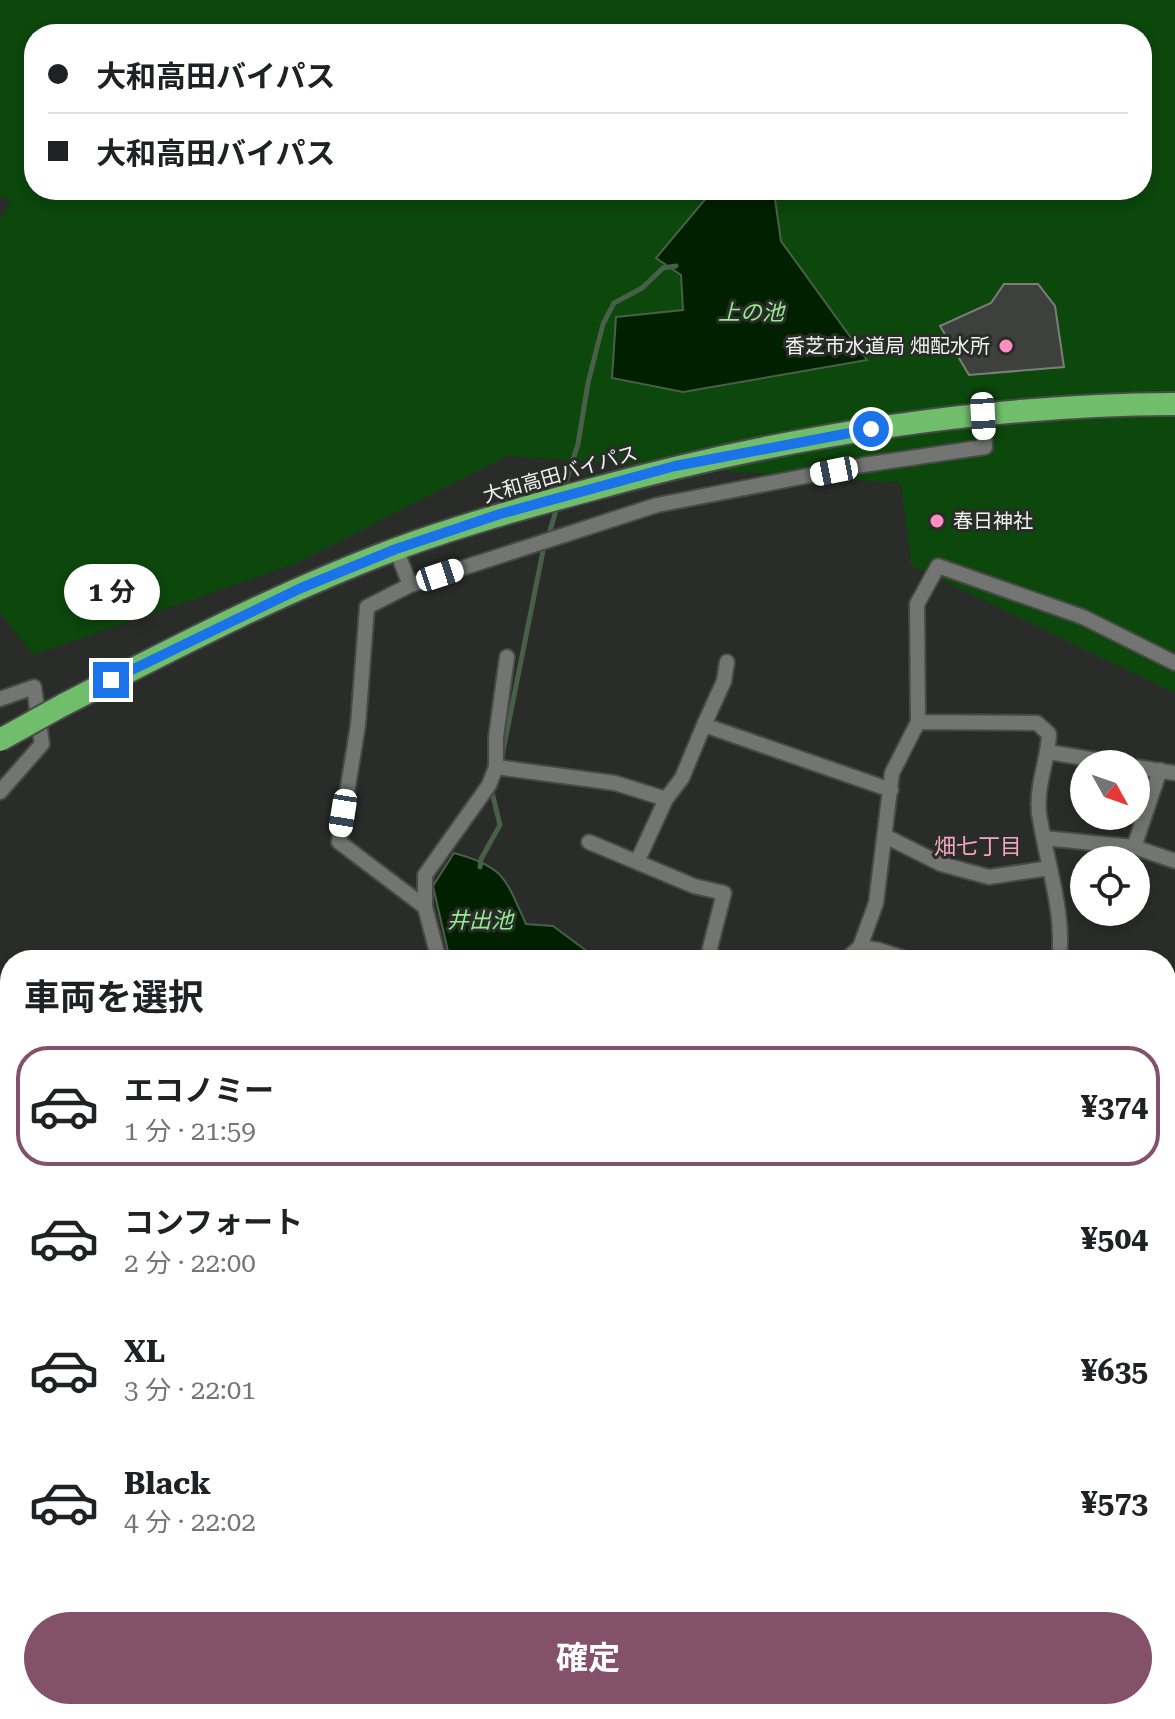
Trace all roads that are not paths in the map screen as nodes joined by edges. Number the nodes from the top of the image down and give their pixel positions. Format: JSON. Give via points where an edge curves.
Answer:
{"nodes":[{"id":1,"x":1175,"y":404,"type":"edge"},
{"id":2,"x":983,"y":416,"type":"junction"},
{"id":3,"x":396,"y":549,"type":"junction"},
{"id":4,"x":410,"y":585,"type":"junction"},
{"id":5,"x":507,"y":657,"type":"dead end"},
{"id":6,"x":727,"y":662,"type":"dead end"},
{"id":7,"x":1175,"y":663,"type":"edge"},
{"id":8,"x":0,"y":699,"type":"edge"},
{"id":9,"x":918,"y":722,"type":"junction"},
{"id":10,"x":704,"y":725,"type":"junction"},
{"id":11,"x":0,"y":740,"type":"edge"},
{"id":12,"x":1048,"y":752,"type":"junction"},
{"id":13,"x":1070,"y":756,"type":"edge"},
{"id":14,"x":496,"y":767,"type":"junction"},
{"id":15,"x":1150,"y":769,"type":"edge"},
{"id":16,"x":1160,"y":770,"type":"junction"},
{"id":17,"x":1175,"y":773,"type":"edge"},
{"id":18,"x":891,"y":790,"type":"junction"},
{"id":19,"x":0,"y":792,"type":"edge"},
{"id":20,"x":666,"y":799,"type":"junction"},
{"id":21,"x":885,"y":836,"type":"junction"},
{"id":22,"x":1044,"y":838,"type":"junction"},
{"id":23,"x":589,"y":842,"type":"dead end"},
{"id":24,"x":1124,"y":846,"type":"edge"},
{"id":25,"x":1134,"y":846,"type":"edge"},
{"id":26,"x":1150,"y":852,"type":"edge"},
{"id":27,"x":1175,"y":861,"type":"edge"},
{"id":28,"x":637,"y":862,"type":"junction"},
{"id":29,"x":1050,"y":868,"type":"junction"},
{"id":30,"x":425,"y":907,"type":"junction"},
{"id":31,"x":860,"y":947,"type":"junction"},
{"id":32,"x":436,"y":950,"type":"edge"},
{"id":33,"x":710,"y":950,"type":"edge"},
{"id":34,"x":857,"y":950,"type":"edge"},
{"id":35,"x":879,"y":950,"type":"edge"},
{"id":36,"x":1060,"y":950,"type":"edge"}],
"edges":[{"from":1,"to":2,"type":"highway","name":"大和高田バイパス","via":[[1109,404]]},
{"from":2,"to":3,"type":"highway","name":"大和高田バイパス","via":[[843,432],[675,466]]},
{"from":2,"to":4,"type":"street","via":[[985,447],[657,505]]},
{"from":3,"to":4,"type":"street"},
{"from":3,"to":11,"type":"highway","name":"大和高田バイパス","bridge":true,"via":[[208,631]]},
{"from":4,"to":30,"type":"street","via":[[367,607],[358,725],[339,842]]},
{"from":5,"to":14,"type":"street"},
{"from":6,"to":10,"type":"street"},
{"from":7,"to":9,"type":"street","via":[[1083,617],[938,566],[917,604]]},
{"from":8,"to":19,"type":"street","via":[[34,687],[42,744]]},
{"from":9,"to":12,"type":"street","via":[[1037,723],[1049,734]]},
{"from":9,"to":18,"type":"street","via":[[892,773]]},
{"from":10,"to":18,"type":"street"},
{"from":10,"to":20,"type":"street","via":[[682,778]]},
{"from":12,"to":13,"type":"street"},
{"from":12,"to":22,"type":"street","via":[[1040,776]]},
{"from":14,"to":20,"type":"street","via":[[615,783]]},
{"from":14,"to":30,"type":"street","via":[[489,785],[425,875]]},
{"from":15,"to":16,"type":"street"},
{"from":16,"to":17,"type":"street"},
{"from":16,"to":25,"type":"street"},
{"from":18,"to":21,"type":"street"},
{"from":20,"to":28,"type":"street"},
{"from":21,"to":29,"type":"street","via":[[941,864],[989,877]]},
{"from":21,"to":31,"type":"street","via":[[876,903]]},
{"from":22,"to":24,"type":"street"},
{"from":22,"to":29,"type":"street"},
{"from":23,"to":28,"type":"street"},
{"from":26,"to":27,"type":"street"},
{"from":28,"to":33,"type":"street","via":[[724,893]]},
{"from":29,"to":36,"type":"street"},
{"from":30,"to":32,"type":"street"},
{"from":31,"to":34,"type":"street"},
{"from":31,"to":35,"type":"street"}]}
